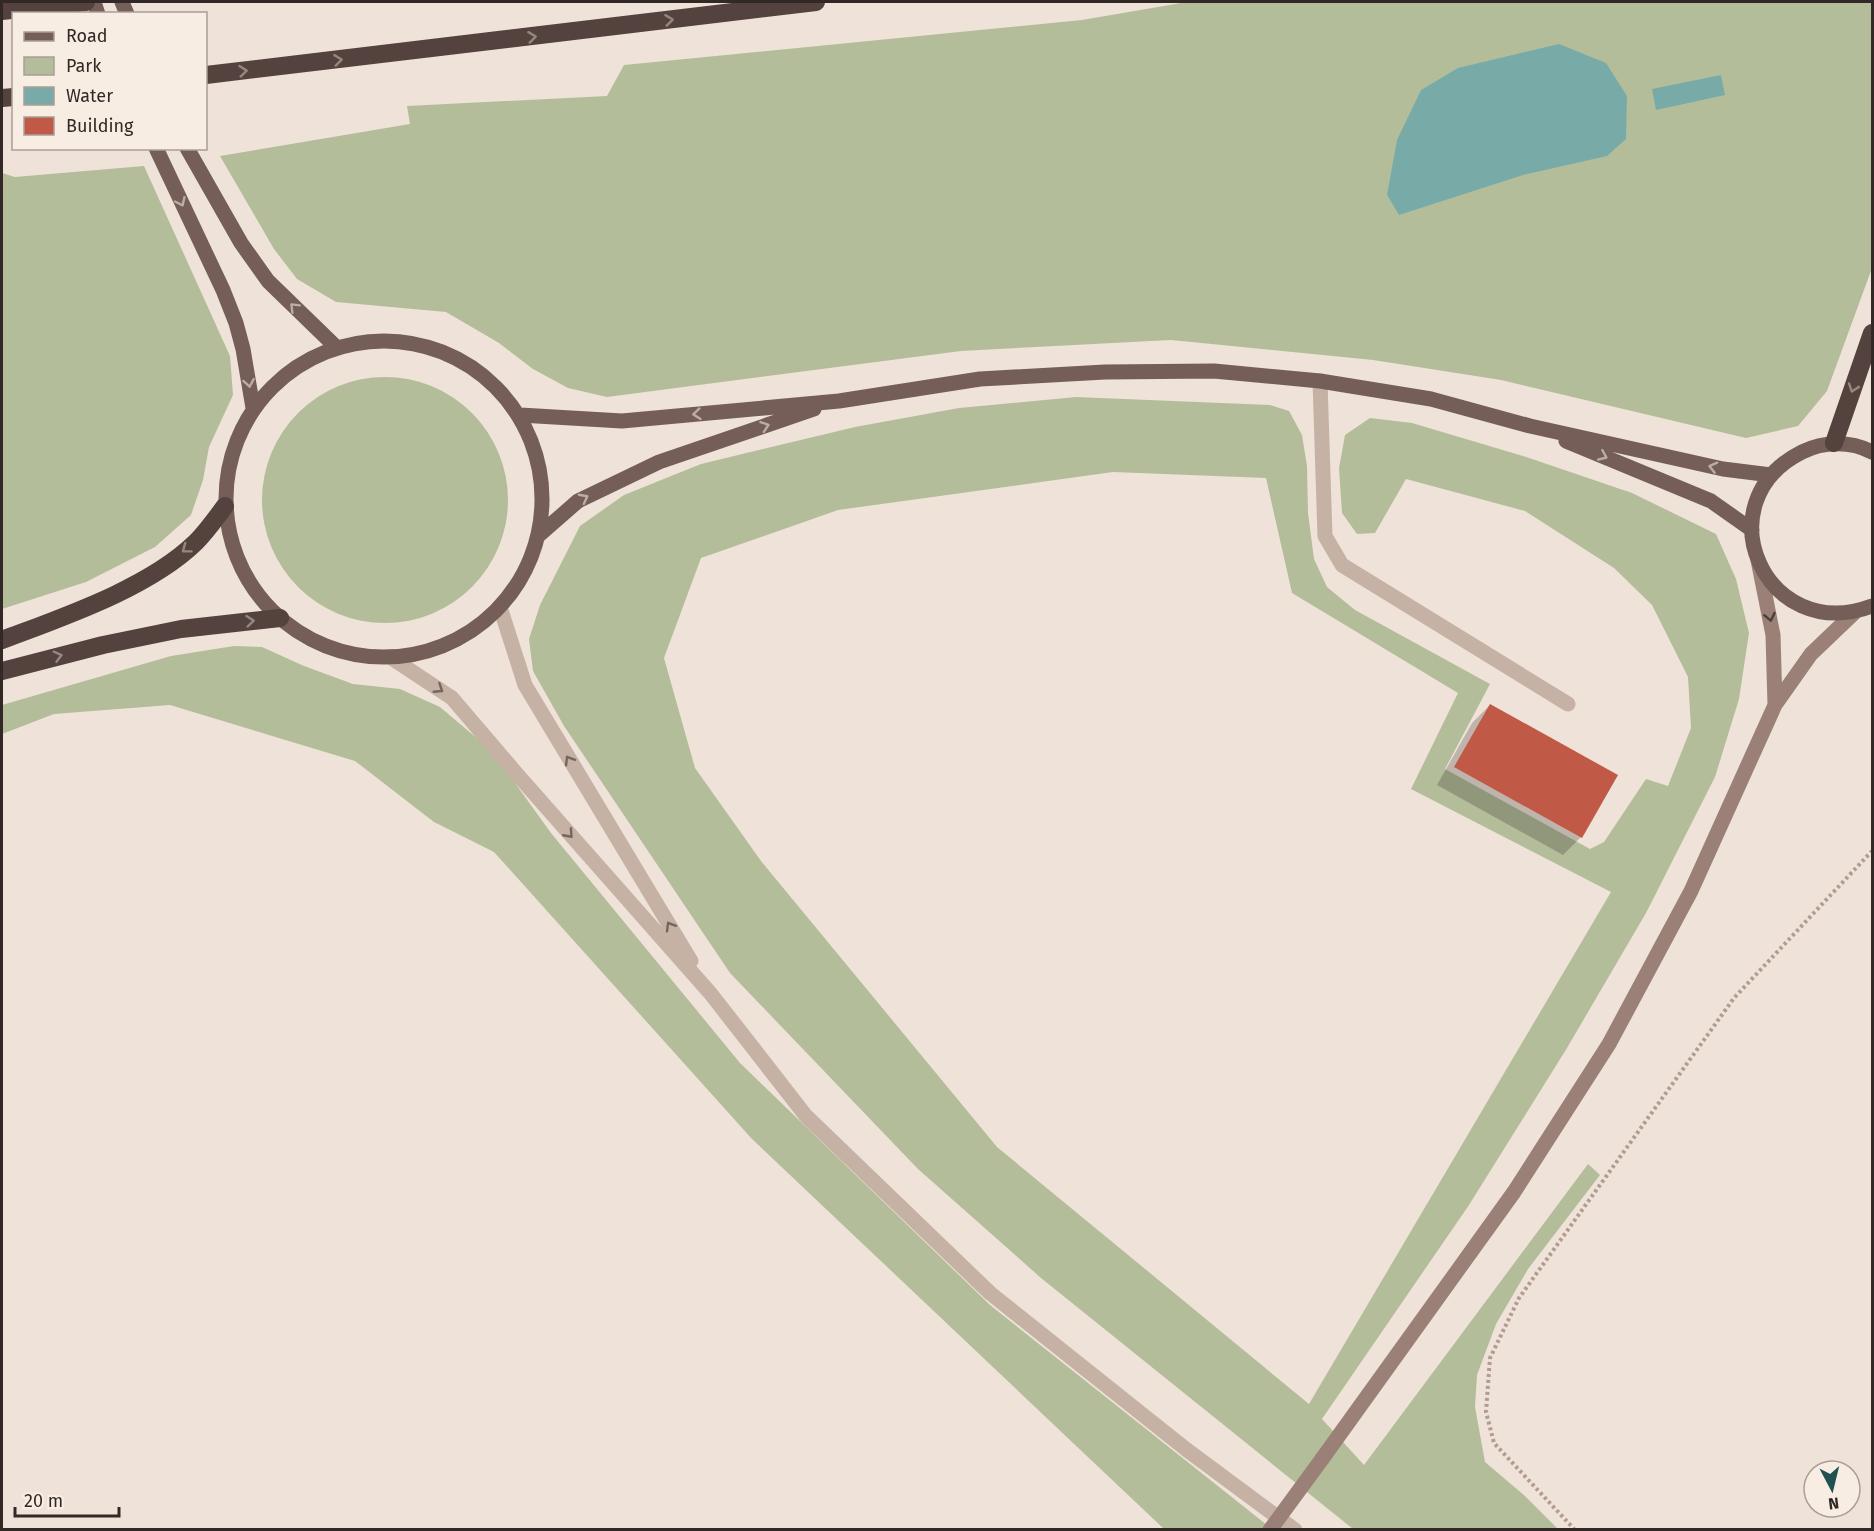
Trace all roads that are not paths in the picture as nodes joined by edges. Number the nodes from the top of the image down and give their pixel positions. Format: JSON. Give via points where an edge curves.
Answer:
{"nodes":[{"id":1,"x":86,"y":2,"type":"edge"},
{"id":2,"x":816,"y":2,"type":"edge"},
{"id":3,"x":2,"y":11,"type":"edge"},
{"id":4,"x":207,"y":75,"type":"edge"},
{"id":5,"x":157,"y":150,"type":"edge"},
{"id":6,"x":188,"y":150,"type":"edge"},
{"id":7,"x":1872,"y":333,"type":"edge"},
{"id":8,"x":336,"y":347,"type":"junction"},
{"id":9,"x":1320,"y":381,"type":"junction"},
{"id":10,"x":839,"y":401,"type":"junction"},
{"id":11,"x":253,"y":408,"type":"junction"},
{"id":12,"x":520,"y":415,"type":"junction"},
{"id":13,"x":1530,"y":426,"type":"junction"},
{"id":14,"x":1834,"y":443,"type":"junction"},
{"id":15,"x":1872,"y":452,"type":"edge"},
{"id":16,"x":1771,"y":475,"type":"junction"},
{"id":17,"x":225,"y":506,"type":"junction"},
{"id":18,"x":1752,"y":530,"type":"junction"},
{"id":19,"x":539,"y":535,"type":"junction"},
{"id":20,"x":1758,"y":559,"type":"junction"},
{"id":21,"x":1872,"y":606,"type":"edge"},
{"id":22,"x":500,"y":607,"type":"junction"},
{"id":23,"x":1855,"y":612,"type":"junction"},
{"id":24,"x":279,"y":618,"type":"junction"},
{"id":25,"x":2,"y":640,"type":"edge"},
{"id":26,"x":390,"y":657,"type":"junction"},
{"id":27,"x":2,"y":671,"type":"edge"},
{"id":28,"x":1568,"y":704,"type":"dead end"},
{"id":29,"x":1775,"y":705,"type":"junction"},
{"id":30,"x":711,"y":994,"type":"junction"},
{"id":31,"x":1270,"y":1530,"type":"edge"},
{"id":32,"x":1295,"y":1530,"type":"edge"}],
"edges":[{"from":1,"to":3,"type":"highway"},
{"from":4,"to":2,"type":"highway","one_way":true},
{"from":5,"to":11,"type":"main road","one_way":true,"via":[[238,330]]},
{"from":8,"to":6,"type":"main road","one_way":true,"via":[[268,281],[241,243]]},
{"from":7,"to":14,"type":"highway","one_way":true},
{"from":8,"to":11,"type":"main road","via":[[289,371]]},
{"from":8,"to":12,"type":"main road","via":[[387,340],[440,350],[485,376]]},
{"from":9,"to":10,"type":"main road","via":[[1214,372],[1105,372],[980,379]]},
{"from":9,"to":13,"type":"main road","via":[[1431,399]]},
{"from":9,"to":28,"type":"street","via":[[1325,536],[1342,565]]},
{"from":10,"to":12,"type":"main road","one_way":true,"via":[[622,421]]},
{"from":19,"to":10,"type":"main road","one_way":true,"via":[[578,501],[659,462]]},
{"from":11,"to":17,"type":"main road","via":[[231,455]]},
{"from":12,"to":19,"type":"main road","via":[[537,453],[543,494]]},
{"from":16,"to":13,"type":"main road","one_way":true,"via":[[1723,469]]},
{"from":13,"to":18,"type":"main road","one_way":true,"via":[[1711,501]]},
{"from":14,"to":15,"type":"main road"},
{"from":14,"to":16,"type":"main road","via":[[1810,448]]},
{"from":16,"to":18,"type":"main road","via":[[1760,492]]},
{"from":17,"to":24,"type":"main road","via":[[233,548],[252,586]]},
{"from":17,"to":25,"type":"highway","one_way":true,"via":[[195,542],[146,580]]},
{"from":18,"to":20,"type":"main road"},
{"from":19,"to":22,"type":"main road","via":[[524,573]]},
{"from":20,"to":23,"type":"main road","via":[[1769,580],[1786,598],[1831,614]]},
{"from":20,"to":29,"type":"main road","one_way":true,"via":[[1773,634]]},
{"from":21,"to":23,"type":"main road"},
{"from":22,"to":26,"type":"main road","via":[[450,643],[421,653]]},
{"from":30,"to":22,"type":"street","one_way":true,"via":[[525,685]]},
{"from":23,"to":29,"type":"main road","via":[[1811,654]]},
{"from":24,"to":26,"type":"main road","via":[[313,640],[350,653]]},
{"from":27,"to":24,"type":"highway","one_way":true,"via":[[181,629]]},
{"from":26,"to":30,"type":"street","one_way":true,"via":[[452,698]]},
{"from":29,"to":31,"type":"main road","bridge":true,"via":[[1691,891],[1609,1044],[1514,1192]]},
{"from":30,"to":32,"type":"street","via":[[806,1116],[990,1293],[1186,1450]]}]}
